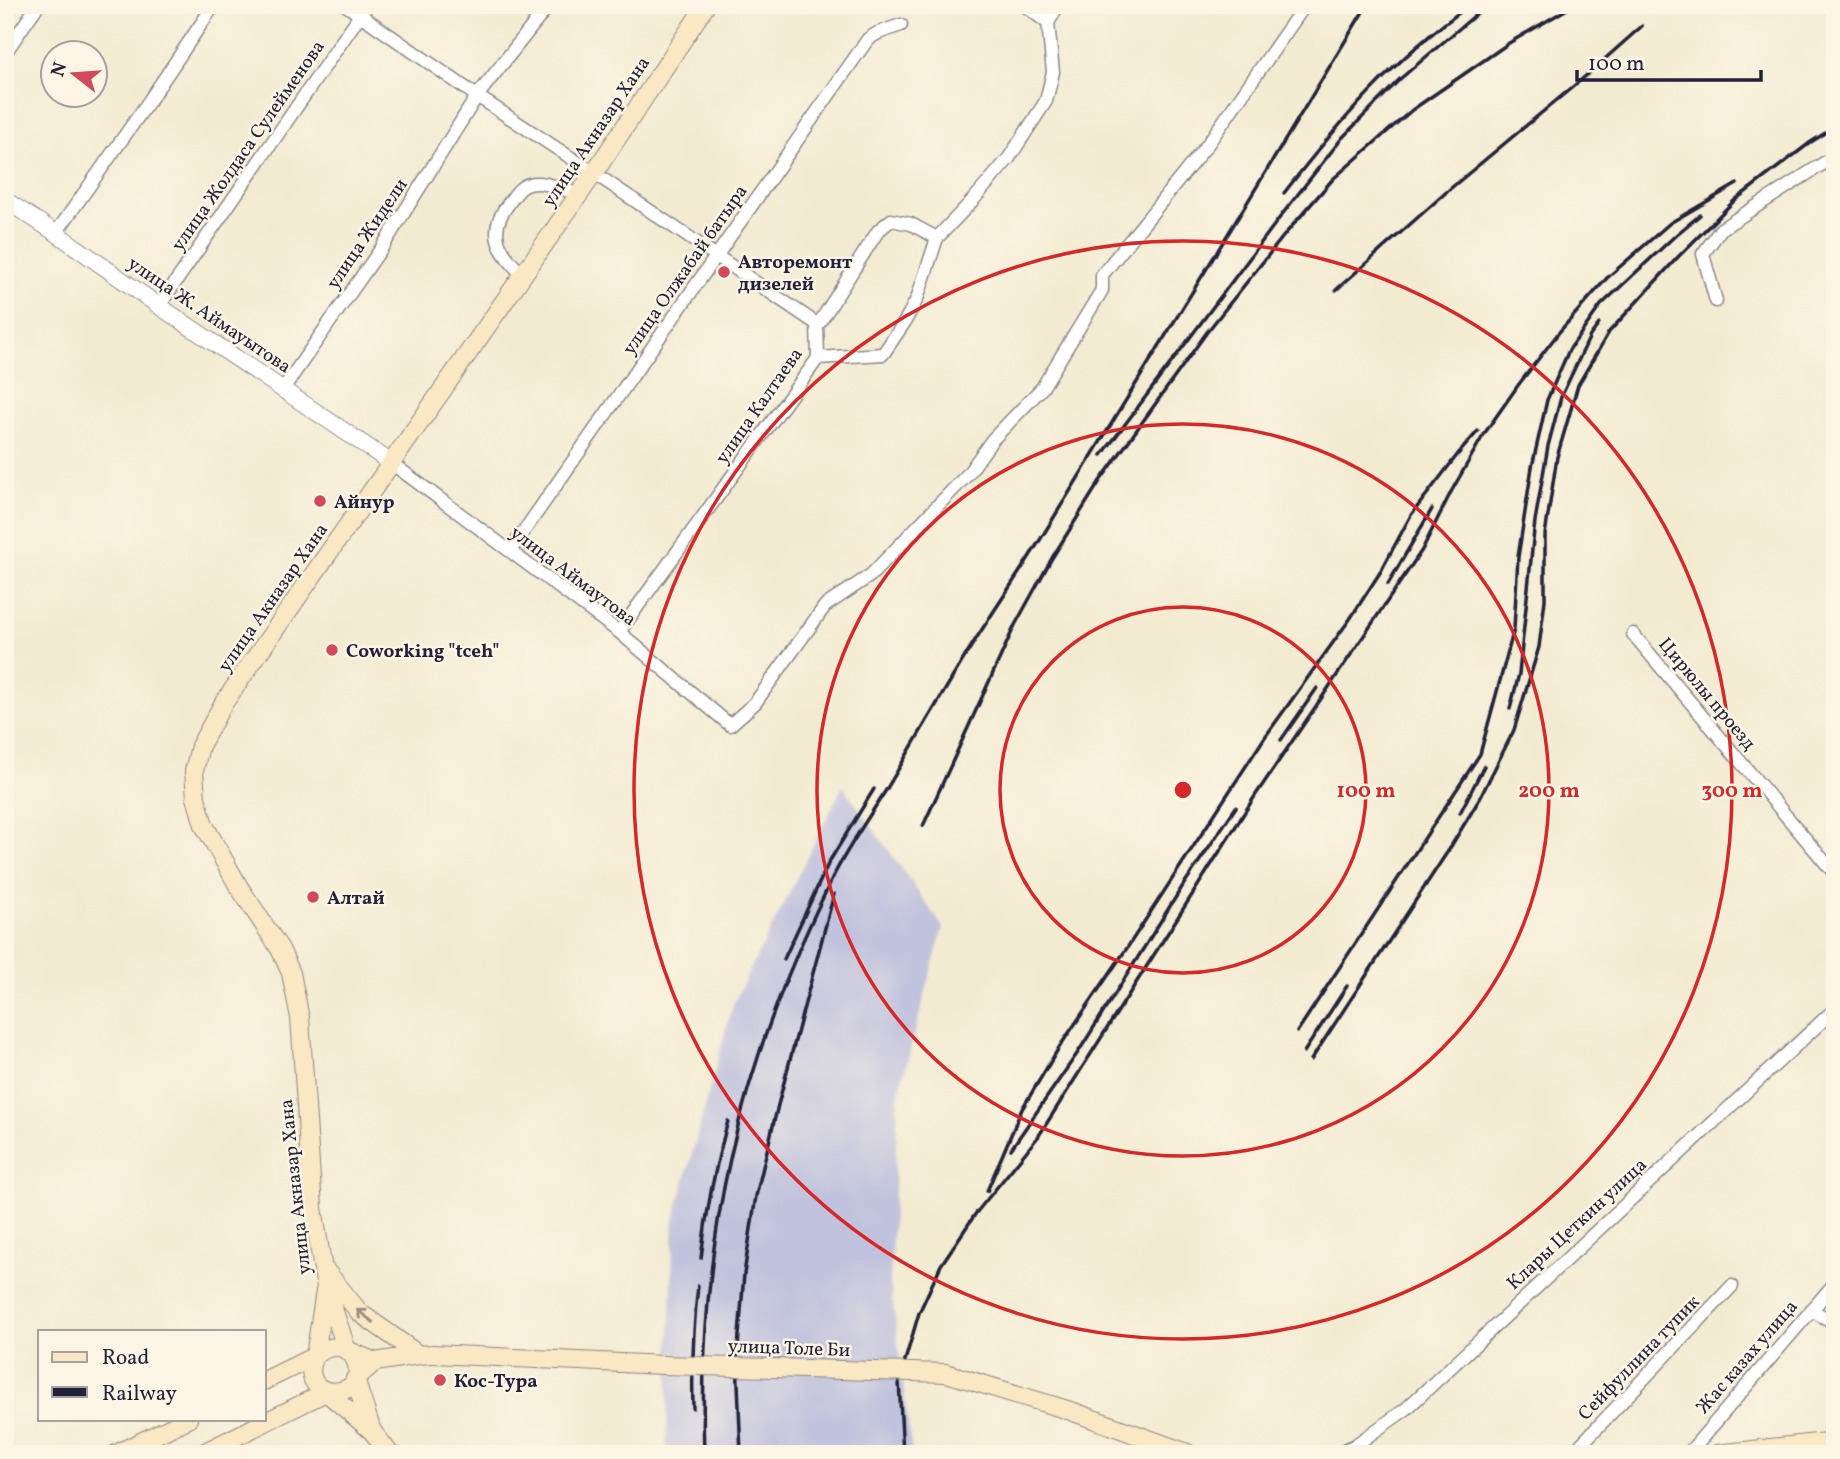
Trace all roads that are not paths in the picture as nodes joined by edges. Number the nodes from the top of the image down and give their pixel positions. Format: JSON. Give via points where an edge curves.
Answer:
{"nodes":[{"id":1,"x":38,"y":5,"type":"edge"},
{"id":2,"x":214,"y":5,"type":"edge"},
{"id":3,"x":346,"y":5,"type":"edge"},
{"id":4,"x":549,"y":5,"type":"edge"},
{"id":5,"x":706,"y":5,"type":"edge"},
{"id":6,"x":1024,"y":5,"type":"edge"},
{"id":7,"x":1058,"y":5,"type":"edge"},
{"id":8,"x":1305,"y":5,"type":"edge"},
{"id":9,"x":363,"y":10,"type":"edge"},
{"id":10,"x":1048,"y":23,"type":"junction"},
{"id":11,"x":901,"y":25,"type":"dead end"},
{"id":12,"x":5,"y":53,"type":"edge"},
{"id":13,"x":477,"y":96,"type":"junction"},
{"id":14,"x":1835,"y":156,"type":"edge"},
{"id":15,"x":594,"y":173,"type":"junction"},
{"id":16,"x":578,"y":194,"type":"junction"},
{"id":17,"x":5,"y":200,"type":"edge"},
{"id":18,"x":56,"y":233,"type":"junction"},
{"id":19,"x":937,"y":238,"type":"junction"},
{"id":20,"x":716,"y":256,"type":"junction"},
{"id":21,"x":522,"y":274,"type":"junction"},
{"id":22,"x":1716,"y":301,"type":"dead end"},
{"id":23,"x":159,"y":306,"type":"junction"},
{"id":24,"x":817,"y":324,"type":"junction"},
{"id":25,"x":818,"y":358,"type":"junction"},
{"id":26,"x":283,"y":389,"type":"junction"},
{"id":27,"x":390,"y":462,"type":"junction"},
{"id":28,"x":510,"y":551,"type":"junction"},
{"id":29,"x":620,"y":632,"type":"junction"},
{"id":30,"x":1633,"y":634,"type":"dead end"},
{"id":31,"x":1835,"y":874,"type":"edge"},
{"id":32,"x":1835,"y":1009,"type":"edge"},
{"id":33,"x":322,"y":1266,"type":"junction"},
{"id":34,"x":1835,"y":1283,"type":"edge"},
{"id":35,"x":1732,"y":1286,"type":"dead end"},
{"id":36,"x":326,"y":1288,"type":"junction"},
{"id":37,"x":1811,"y":1310,"type":"junction"},
{"id":38,"x":1835,"y":1323,"type":"edge"},
{"id":39,"x":347,"y":1350,"type":"junction"},
{"id":40,"x":426,"y":1354,"type":"junction"},
{"id":41,"x":316,"y":1356,"type":"junction"},
{"id":42,"x":375,"y":1362,"type":"junction"},
{"id":43,"x":355,"y":1379,"type":"junction"},
{"id":44,"x":266,"y":1380,"type":"edge"},
{"id":45,"x":326,"y":1392,"type":"junction"},
{"id":46,"x":186,"y":1420,"type":"edge"},
{"id":47,"x":372,"y":1431,"type":"junction"},
{"id":48,"x":1835,"y":1441,"type":"edge"},
{"id":49,"x":116,"y":1454,"type":"edge"},
{"id":50,"x":201,"y":1454,"type":"edge"},
{"id":51,"x":390,"y":1454,"type":"edge"},
{"id":52,"x":1190,"y":1454,"type":"edge"},
{"id":53,"x":1335,"y":1454,"type":"edge"},
{"id":54,"x":1572,"y":1454,"type":"edge"},
{"id":55,"x":1688,"y":1454,"type":"edge"},
{"id":56,"x":1717,"y":1454,"type":"edge"}],
"edges":[{"from":1,"to":12,"type":"street"},
{"from":2,"to":18,"type":"street"},
{"from":3,"to":9,"type":"street"},
{"from":4,"to":13,"type":"street","name":"улица Жидели"},
{"from":5,"to":15,"type":"main road","name":"улица Акназар Хана"},
{"from":6,"to":10,"type":"street"},
{"from":7,"to":10,"type":"street"},
{"from":8,"to":29,"type":"street","name":"улица Аймаутова","via":[[1207,145],[1102,275],[1102,290],[1042,388],[871,575],[825,606],[755,703],[730,725]]},
{"from":9,"to":13,"type":"street"},
{"from":9,"to":23,"type":"street","name":"улица Жолдаса Сулейменова"},
{"from":10,"to":19,"type":"street","via":[[1054,72],[1046,101],[1009,158]]},
{"from":11,"to":20,"type":"street","name":"улица Олжабай батыра","via":[[868,38]]},
{"from":13,"to":15,"type":"street"},
{"from":13,"to":26,"type":"street","name":"улица Жидели","via":[[383,246]]},
{"from":14,"to":22,"type":"street","via":[[1721,229],[1703,254]]},
{"from":15,"to":16,"type":"main road","name":"улица Акназар Хана"},
{"from":15,"to":20,"type":"street"},
{"from":16,"to":21,"type":"main road","name":"улица Акназар Хана"},
{"from":16,"to":21,"type":"street","via":[[530,183],[500,214],[500,247]]},
{"from":17,"to":18,"type":"street","name":"улица Ж. Аймауытова"},
{"from":18,"to":23,"type":"street","name":"улица Ж. Аймауытова"},
{"from":19,"to":24,"type":"street","via":[[911,224],[891,220],[878,231]]},
{"from":19,"to":25,"type":"street","via":[[917,299],[883,354]]},
{"from":20,"to":24,"type":"street"},
{"from":20,"to":28,"type":"street","name":"улица Олжабай батыра"},
{"from":21,"to":27,"type":"main road","name":"улица Акназар Хана"},
{"from":23,"to":26,"type":"street","name":"улица Ж. Аймауытова"},
{"from":24,"to":25,"type":"street","name":"улица Калтаева"},
{"from":25,"to":29,"type":"street","name":"улица Калтаева"},
{"from":26,"to":27,"type":"street","name":"улица Ж. Аймауытова"},
{"from":27,"to":28,"type":"street","name":"улица Аймаутова"},
{"from":27,"to":33,"type":"main road","name":"улица Акназар Хана","via":[[223,704],[200,746],[194,771],[204,825],[291,973],[300,1017],[313,1208]]},
{"from":28,"to":29,"type":"street","name":"улица Аймаутова"},
{"from":30,"to":31,"type":"street","name":"Цирюлы проезд"},
{"from":32,"to":53,"type":"street","name":"Клары Цеткин улица","via":[[1406,1409]]},
{"from":33,"to":36,"type":"main road","name":"улица Акназар Хана"},
{"from":40,"to":33,"type":"main road","one_way":true,"via":[[360,1312]]},
{"from":34,"to":37,"type":"street","name":"Жас казах улица"},
{"from":35,"to":54,"type":"street","name":"Сейфуллина тупик"},
{"from":36,"to":39,"type":"main road","name":"улица Акназар Хана"},
{"from":36,"to":41,"type":"main road","name":"улица Акназар Хана"},
{"from":37,"to":38,"type":"street"},
{"from":37,"to":55,"type":"street","name":"Жас казах улица"},
{"from":39,"to":41,"type":"main road","via":[[329,1347]]},
{"from":39,"to":42,"type":"main road"},
{"from":39,"to":43,"type":"main road","via":[[356,1363]]},
{"from":40,"to":42,"type":"main road","name":"улица Толе Би"},
{"from":40,"to":52,"type":"main road","name":"улица Толе Би","bridge":true,"via":[[946,1373]]},
{"from":41,"to":44,"type":"main road"},
{"from":41,"to":45,"type":"main road","via":[[311,1373]]},
{"from":42,"to":43,"type":"main road"},
{"from":43,"to":45,"type":"main road","via":[[341,1392]]},
{"from":43,"to":47,"type":"main road"},
{"from":45,"to":47,"type":"main road"},
{"from":45,"to":50,"type":"main road"},
{"from":46,"to":49,"type":"main road"},
{"from":47,"to":51,"type":"main road"},
{"from":48,"to":56,"type":"main road"}]}
